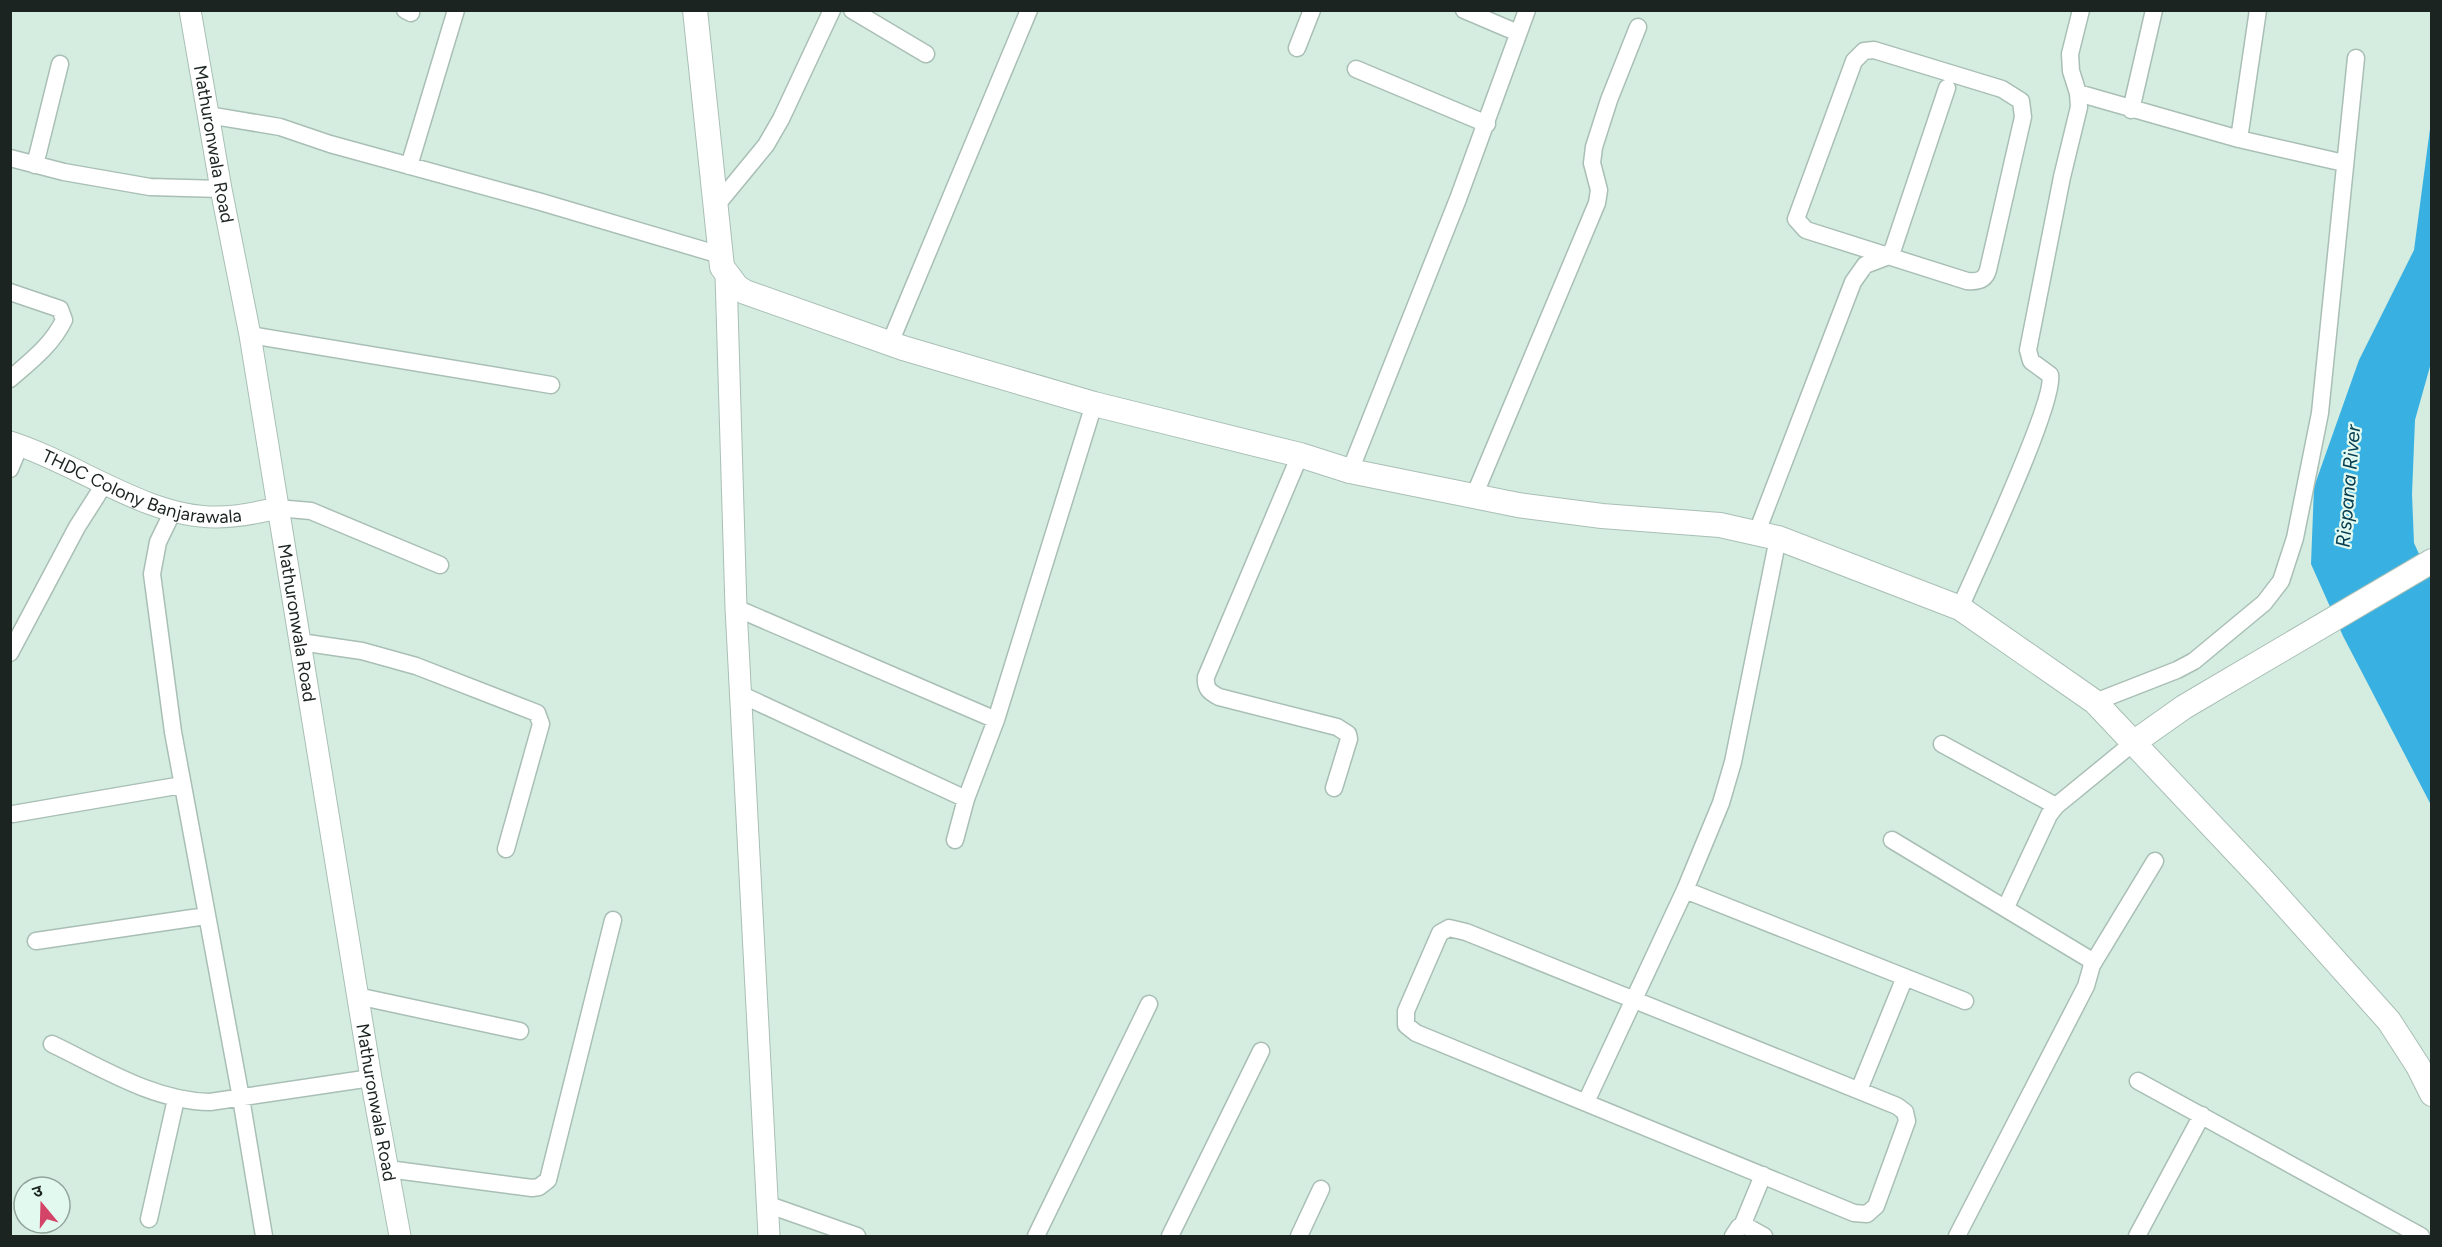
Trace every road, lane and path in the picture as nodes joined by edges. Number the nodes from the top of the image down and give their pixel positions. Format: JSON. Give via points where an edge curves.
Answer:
{"nodes":[{"id":1,"x":190,"y":10,"type":"edge"},
{"id":2,"x":456,"y":10,"type":"edge"},
{"id":3,"x":695,"y":10,"type":"edge"},
{"id":4,"x":832,"y":10,"type":"edge"},
{"id":5,"x":852,"y":10,"type":"edge"},
{"id":6,"x":1029,"y":10,"type":"edge"},
{"id":7,"x":1312,"y":10,"type":"edge"},
{"id":8,"x":1464,"y":10,"type":"edge"},
{"id":9,"x":1527,"y":10,"type":"edge"},
{"id":10,"x":2080,"y":10,"type":"edge"},
{"id":11,"x":2154,"y":10,"type":"edge"},
{"id":12,"x":2258,"y":10,"type":"edge"},
{"id":13,"x":1638,"y":27,"type":"dead end"},
{"id":14,"x":1518,"y":33,"type":"junction"},
{"id":15,"x":1297,"y":48,"type":"dead end"},
{"id":16,"x":926,"y":54,"type":"dead end"},
{"id":17,"x":2356,"y":58,"type":"dead end"},
{"id":18,"x":60,"y":64,"type":"dead end"},
{"id":19,"x":1356,"y":69,"type":"dead end"},
{"id":20,"x":1947,"y":88,"type":"dead end"},
{"id":21,"x":2078,"y":93,"type":"junction"},
{"id":22,"x":2132,"y":110,"type":"junction"},
{"id":23,"x":208,"y":115,"type":"junction"},
{"id":24,"x":1487,"y":124,"type":"junction"},
{"id":25,"x":2239,"y":139,"type":"junction"},
{"id":26,"x":10,"y":158,"type":"edge"},
{"id":27,"x":2344,"y":163,"type":"junction"},
{"id":28,"x":35,"y":165,"type":"junction"},
{"id":29,"x":409,"y":166,"type":"junction"},
{"id":30,"x":221,"y":189,"type":"junction"},
{"id":31,"x":715,"y":207,"type":"junction"},
{"id":32,"x":1886,"y":256,"type":"junction"},
{"id":33,"x":723,"y":265,"type":"junction"},
{"id":34,"x":10,"y":292,"type":"edge"},
{"id":35,"x":250,"y":335,"type":"junction"},
{"id":36,"x":890,"y":343,"type":"junction"},
{"id":37,"x":10,"y":379,"type":"edge"},
{"id":38,"x":551,"y":385,"type":"dead end"},
{"id":39,"x":1094,"y":404,"type":"junction"},
{"id":40,"x":15,"y":444,"type":"edge"},
{"id":41,"x":1300,"y":455,"type":"junction"},
{"id":42,"x":10,"y":469,"type":"edge"},
{"id":43,"x":1350,"y":471,"type":"junction"},
{"id":44,"x":105,"y":483,"type":"junction"},
{"id":45,"x":1474,"y":496,"type":"junction"},
{"id":46,"x":277,"y":508,"type":"junction"},
{"id":47,"x":174,"y":511,"type":"junction"},
{"id":48,"x":1768,"y":535,"type":"junction"},
{"id":49,"x":2432,"y":561,"type":"edge"},
{"id":50,"x":440,"y":565,"type":"dead end"},
{"id":51,"x":736,"y":608,"type":"junction"},
{"id":52,"x":1960,"y":608,"type":"junction"},
{"id":53,"x":300,"y":642,"type":"junction"},
{"id":54,"x":10,"y":653,"type":"edge"},
{"id":55,"x":740,"y":694,"type":"junction"},
{"id":56,"x":2095,"y":702,"type":"junction"},
{"id":57,"x":996,"y":720,"type":"junction"},
{"id":58,"x":2133,"y":743,"type":"junction"},
{"id":59,"x":1942,"y":744,"type":"dead end"},
{"id":60,"x":182,"y":785,"type":"junction"},
{"id":61,"x":1334,"y":788,"type":"dead end"},
{"id":62,"x":966,"y":799,"type":"junction"},
{"id":63,"x":2056,"y":806,"type":"junction"},
{"id":64,"x":13,"y":814,"type":"dead end"},
{"id":65,"x":955,"y":840,"type":"dead end"},
{"id":66,"x":1892,"y":840,"type":"dead end"},
{"id":67,"x":506,"y":849,"type":"dead end"},
{"id":68,"x":2155,"y":861,"type":"dead end"},
{"id":69,"x":1685,"y":890,"type":"junction"},
{"id":70,"x":2006,"y":907,"type":"junction"},
{"id":71,"x":206,"y":915,"type":"junction"},
{"id":72,"x":613,"y":920,"type":"dead end"},
{"id":73,"x":36,"y":941,"type":"dead end"},
{"id":74,"x":2092,"y":965,"type":"junction"},
{"id":75,"x":1905,"y":977,"type":"junction"},
{"id":76,"x":357,"y":996,"type":"junction"},
{"id":77,"x":1633,"y":999,"type":"junction"},
{"id":78,"x":1965,"y":1001,"type":"dead end"},
{"id":79,"x":1149,"y":1004,"type":"dead end"},
{"id":80,"x":520,"y":1031,"type":"dead end"},
{"id":81,"x":52,"y":1044,"type":"dead end"},
{"id":82,"x":1261,"y":1051,"type":"dead end"},
{"id":83,"x":371,"y":1078,"type":"junction"},
{"id":84,"x":2139,"y":1081,"type":"dead end"},
{"id":85,"x":1859,"y":1090,"type":"junction"},
{"id":86,"x":2432,"y":1094,"type":"edge"},
{"id":87,"x":241,"y":1098,"type":"junction"},
{"id":88,"x":176,"y":1099,"type":"junction"},
{"id":89,"x":1586,"y":1102,"type":"junction"},
{"id":90,"x":2202,"y":1115,"type":"junction"},
{"id":91,"x":388,"y":1169,"type":"junction"},
{"id":92,"x":1763,"y":1175,"type":"junction"},
{"id":93,"x":1321,"y":1189,"type":"dead end"},
{"id":94,"x":769,"y":1205,"type":"junction"},
{"id":95,"x":149,"y":1219,"type":"dead end"},
{"id":96,"x":1737,"y":1231,"type":"edge"},
{"id":97,"x":264,"y":1236,"type":"edge"},
{"id":98,"x":400,"y":1236,"type":"edge"},
{"id":99,"x":769,"y":1236,"type":"edge"},
{"id":100,"x":857,"y":1236,"type":"edge"},
{"id":101,"x":1036,"y":1236,"type":"edge"},
{"id":102,"x":1170,"y":1236,"type":"edge"},
{"id":103,"x":1299,"y":1236,"type":"edge"},
{"id":104,"x":1764,"y":1236,"type":"edge"},
{"id":105,"x":1957,"y":1236,"type":"edge"},
{"id":106,"x":2137,"y":1236,"type":"edge"},
{"id":107,"x":2421,"y":1236,"type":"edge"}],
"edges":[{"from":1,"to":23,"type":"street","name":"Mathuronwala Road"},
{"from":2,"to":29,"type":"street"},
{"from":3,"to":31,"type":"main road"},
{"from":4,"to":31,"type":"street","via":[[776,128]]},
{"from":5,"to":16,"type":"street"},
{"from":6,"to":36,"type":"street"},
{"from":7,"to":15,"type":"street"},
{"from":8,"to":14,"type":"street"},
{"from":9,"to":14,"type":"street"},
{"from":10,"to":21,"type":"street","via":[[2070,54]]},
{"from":11,"to":22,"type":"street"},
{"from":12,"to":25,"type":"street"},
{"from":13,"to":45,"type":"street","via":[[1594,147],[1597,203]]},
{"from":14,"to":24,"type":"street"},
{"from":17,"to":27,"type":"street"},
{"from":18,"to":28,"type":"street"},
{"from":19,"to":24,"type":"street"},
{"from":20,"to":32,"type":"street","via":[[1893,249]]},
{"from":21,"to":22,"type":"street"},
{"from":21,"to":52,"type":"street","via":[[2079,107],[2028,350],[2031,361],[2050,375],[2051,387],[2028,453]]},
{"from":22,"to":25,"type":"street"},
{"from":23,"to":29,"type":"street","via":[[280,127]]},
{"from":23,"to":30,"type":"street","name":"Mathuronwala Road"},
{"from":24,"to":43,"type":"street"},
{"from":25,"to":27,"type":"street"},
{"from":26,"to":28,"type":"street"},
{"from":27,"to":56,"type":"street","via":[[2320,413],[2295,538],[2281,581],[2264,603],[2194,661]]},
{"from":28,"to":30,"type":"street","via":[[150,187]]},
{"from":29,"to":33,"type":"street","via":[[541,201]]},
{"from":30,"to":35,"type":"street","name":"Mathuronwala Road"},
{"from":31,"to":33,"type":"main road"},
{"from":32,"to":32,"type":"street","via":[[1966,281],[1986,276],[2023,110],[2021,101],[2002,89],[1874,50],[1864,51],[1854,62],[1796,219],[1806,230]]},
{"from":32,"to":48,"type":"street","via":[[1865,265],[1853,282]]},
{"from":33,"to":36,"type":"main road","via":[[746,292]]},
{"from":33,"to":51,"type":"street"},
{"from":34,"to":37,"type":"street","via":[[60,309],[64,320],[43,350]]},
{"from":35,"to":38,"type":"street"},
{"from":35,"to":46,"type":"street","name":"Mathuronwala Road"},
{"from":36,"to":39,"type":"main road"},
{"from":39,"to":41,"type":"main road"},
{"from":39,"to":57,"type":"street"},
{"from":40,"to":42,"type":"street"},
{"from":40,"to":44,"type":"street","name":"THDC Colony Banjarawala"},
{"from":41,"to":43,"type":"main road"},
{"from":41,"to":61,"type":"street","via":[[1206,683],[1208,690],[1219,697],[1345,731],[1349,739]]},
{"from":43,"to":45,"type":"main road"},
{"from":44,"to":47,"type":"street","name":"THDC Colony Banjarawala"},
{"from":44,"to":54,"type":"street"},
{"from":45,"to":48,"type":"main road","via":[[1602,516],[1697,522]]},
{"from":46,"to":47,"type":"street","name":"THDC Colony Banjarawala","via":[[216,518]]},
{"from":46,"to":50,"type":"street","via":[[311,511]]},
{"from":46,"to":53,"type":"street","name":"Mathuronwala Road"},
{"from":47,"to":60,"type":"street","via":[[158,542],[152,574]]},
{"from":48,"to":52,"type":"main road"},
{"from":48,"to":69,"type":"street","via":[[1733,762]]},
{"from":49,"to":58,"type":"main road","via":[[2184,707]]},
{"from":51,"to":55,"type":"street"},
{"from":51,"to":57,"type":"street"},
{"from":52,"to":56,"type":"main road"},
{"from":53,"to":67,"type":"street","via":[[362,651],[416,666],[537,713],[541,724]]},
{"from":53,"to":76,"type":"street","name":"Mathuronwala Road"},
{"from":55,"to":62,"type":"street"},
{"from":55,"to":94,"type":"street"},
{"from":56,"to":58,"type":"main road"},
{"from":57,"to":62,"type":"street"},
{"from":58,"to":63,"type":"street"},
{"from":58,"to":86,"type":"main road","via":[[2390,1021]]},
{"from":59,"to":63,"type":"street"},
{"from":60,"to":64,"type":"street"},
{"from":60,"to":71,"type":"street"},
{"from":62,"to":65,"type":"street"},
{"from":63,"to":70,"type":"street"},
{"from":66,"to":70,"type":"street"},
{"from":68,"to":74,"type":"street"},
{"from":69,"to":75,"type":"street"},
{"from":69,"to":77,"type":"street"},
{"from":70,"to":74,"type":"street","via":[[2089,959]]},
{"from":71,"to":73,"type":"street"},
{"from":71,"to":87,"type":"street"},
{"from":72,"to":91,"type":"street","via":[[544,1185],[532,1188]]},
{"from":74,"to":105,"type":"street","via":[[2082,996]]},
{"from":75,"to":78,"type":"street"},
{"from":75,"to":85,"type":"street"},
{"from":76,"to":80,"type":"street"},
{"from":76,"to":83,"type":"street","name":"Mathuronwala Road"},
{"from":77,"to":85,"type":"street"},
{"from":77,"to":89,"type":"street"},
{"from":77,"to":89,"type":"street","via":[[1457,929],[1440,933],[1406,1011],[1408,1028]]},
{"from":79,"to":101,"type":"street"},
{"from":81,"to":88,"type":"street","via":[[136,1085]]},
{"from":82,"to":102,"type":"street"},
{"from":83,"to":87,"type":"street"},
{"from":83,"to":91,"type":"street","name":"Mathuronwala Road"},
{"from":84,"to":90,"type":"street"},
{"from":85,"to":92,"type":"street","via":[[1897,1106],[1905,1112],[1907,1121],[1872,1212],[1854,1213]]},
{"from":87,"to":88,"type":"street","via":[[210,1102]]},
{"from":87,"to":97,"type":"street"},
{"from":88,"to":95,"type":"street"},
{"from":89,"to":92,"type":"street"},
{"from":90,"to":106,"type":"street"},
{"from":90,"to":107,"type":"street"},
{"from":91,"to":98,"type":"street","name":"Mathuronwala Road"},
{"from":92,"to":96,"type":"street"},
{"from":93,"to":103,"type":"street"},
{"from":94,"to":99,"type":"street"},
{"from":94,"to":100,"type":"street"},
{"from":96,"to":104,"type":"street"}]}
